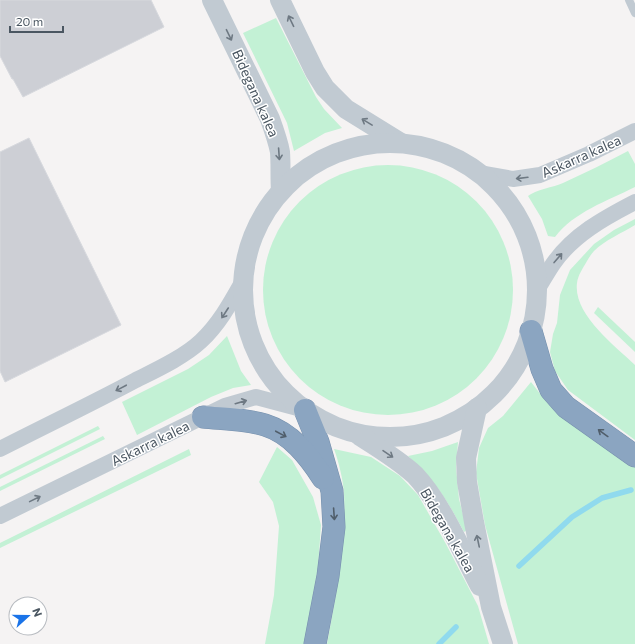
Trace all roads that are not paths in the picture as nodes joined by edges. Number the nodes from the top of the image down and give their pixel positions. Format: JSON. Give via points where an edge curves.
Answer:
{"nodes":[{"id":1,"x":212,"y":0,"type":"edge"},
{"id":2,"x":280,"y":0,"type":"edge"},
{"id":3,"x":629,"y":0,"type":"edge"},
{"id":4,"x":635,"y":13,"type":"edge"},
{"id":5,"x":635,"y":131,"type":"edge"},
{"id":6,"x":401,"y":143,"type":"junction"},
{"id":7,"x":480,"y":173,"type":"junction"},
{"id":8,"x":281,"y":190,"type":"junction"},
{"id":9,"x":635,"y":202,"type":"edge"},
{"id":10,"x":244,"y":279,"type":"junction"},
{"id":11,"x":537,"y":290,"type":"junction"},
{"id":12,"x":531,"y":331,"type":"junction"},
{"id":13,"x":477,"y":408,"type":"junction"},
{"id":14,"x":305,"y":410,"type":"junction"},
{"id":15,"x":203,"y":417,"type":"junction"},
{"id":16,"x":356,"y":433,"type":"junction"},
{"id":17,"x":0,"y":449,"type":"edge"},
{"id":18,"x":635,"y":456,"type":"edge"},
{"id":19,"x":332,"y":492,"type":"junction"},
{"id":20,"x":0,"y":516,"type":"edge"},
{"id":21,"x":491,"y":607,"type":"junction"},
{"id":22,"x":315,"y":644,"type":"edge"},
{"id":23,"x":503,"y":644,"type":"edge"}],
"edges":[{"from":1,"to":8,"type":"street","name":"Bidegana kalea","one_way":true,"via":[[277,138]]},
{"from":6,"to":2,"type":"street","one_way":true,"via":[[346,109],[325,88]]},
{"from":3,"to":4,"type":"lane"},
{"from":5,"to":7,"type":"street","name":"Askarra kalea","one_way":true,"via":[[540,175],[513,179]]},
{"from":6,"to":7,"type":"street","via":[[436,150],[456,158]]},
{"from":6,"to":8,"type":"street","via":[[368,144],[336,152],[306,168]]},
{"from":7,"to":11,"type":"street","via":[[504,197],[522,225],[533,257]]},
{"from":8,"to":10,"type":"street","via":[[255,231],[247,255]]},
{"from":11,"to":9,"type":"street","one_way":true,"via":[[553,264],[571,243],[599,221]]},
{"from":10,"to":14,"type":"street","via":[[248,329],[257,352],[270,374]]},
{"from":10,"to":17,"type":"street","one_way":true,"via":[[218,324],[181,356]]},
{"from":11,"to":12,"type":"street"},
{"from":12,"to":13,"type":"street","via":[[519,360],[501,387]]},
{"from":18,"to":12,"type":"highway","one_way":true,"via":[[566,407],[551,390]]},
{"from":13,"to":16,"type":"street","via":[[456,422],[407,436]]},
{"from":21,"to":13,"type":"street","name":"Bidegana kalea","one_way":true,"via":[[467,482],[466,458]]},
{"from":15,"to":14,"type":"street","name":"Askarra kalea","one_way":true,"via":[[225,406],[256,397]]},
{"from":14,"to":16,"type":"street","via":[[329,424]]},
{"from":14,"to":19,"type":"highway","via":[[318,442]]},
{"from":15,"to":19,"type":"highway","one_way":true,"via":[[265,425],[287,436],[304,451]]},
{"from":20,"to":15,"type":"street","name":"Askarra kalea","one_way":true},
{"from":16,"to":21,"type":"street","name":"Bidegana kalea","one_way":true,"via":[[414,475],[432,496]]},
{"from":19,"to":22,"type":"highway","one_way":true,"via":[[334,527]]},
{"from":21,"to":23,"type":"street","name":"Bidegana kalea"}]}
